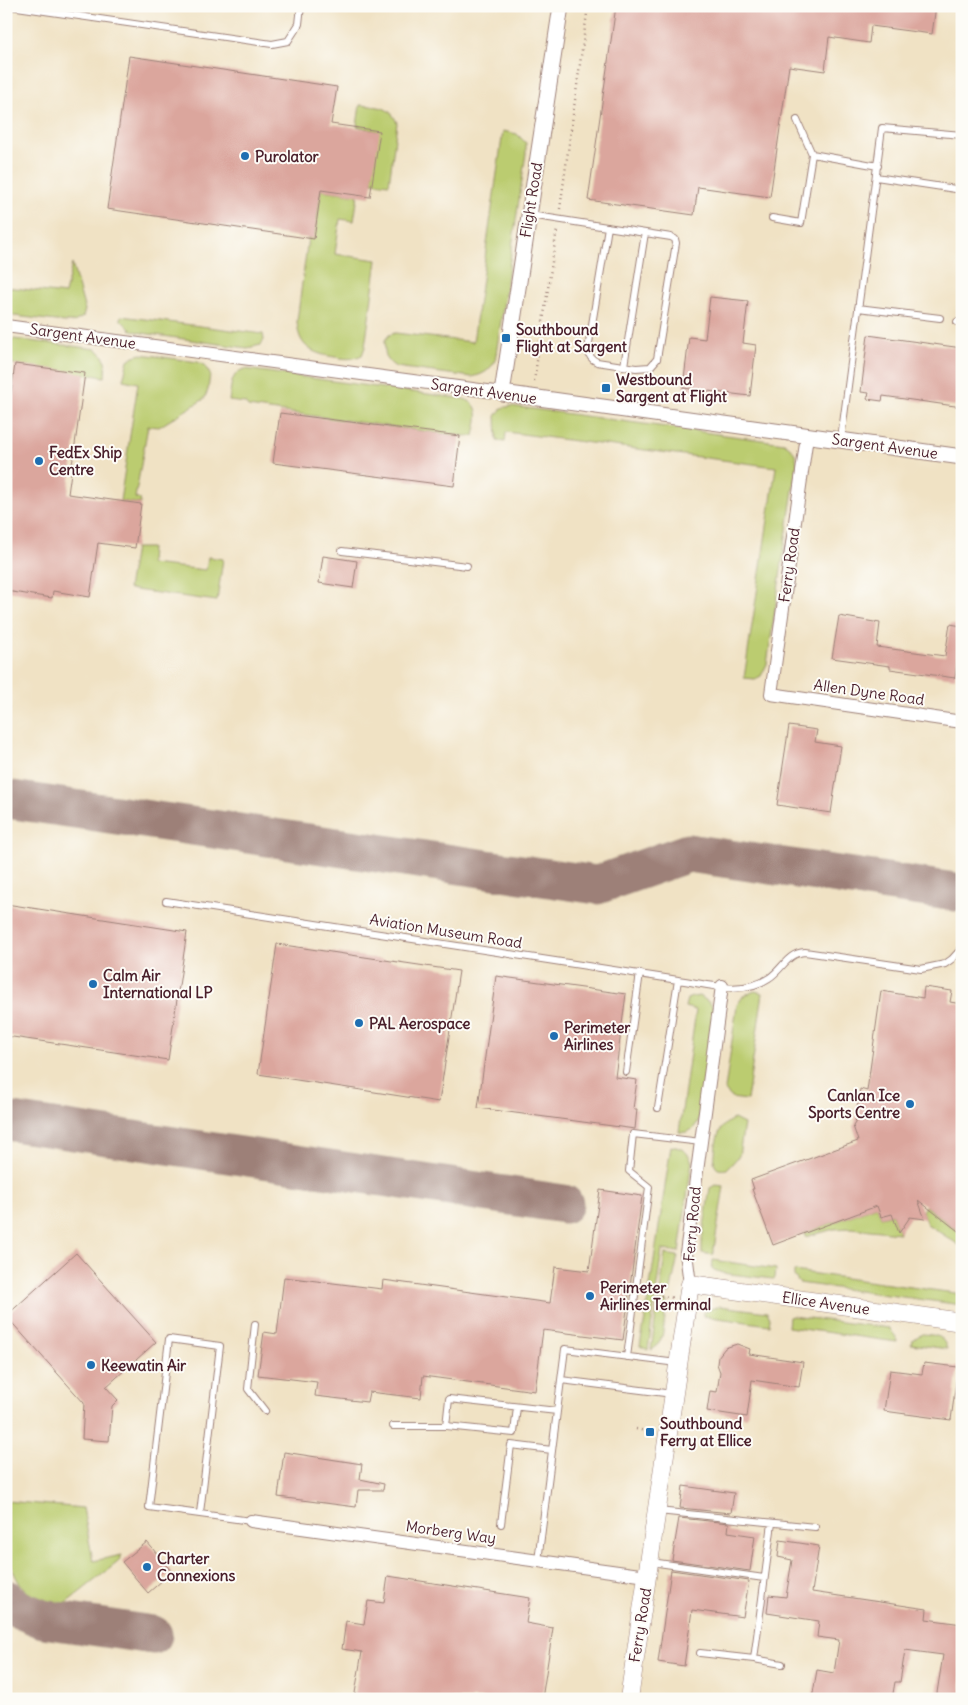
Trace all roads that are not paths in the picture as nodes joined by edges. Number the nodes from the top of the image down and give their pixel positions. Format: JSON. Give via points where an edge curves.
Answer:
{"nodes":[{"id":1,"x":10,"y":6,"type":"edge"},
{"id":2,"x":302,"y":6,"type":"edge"},
{"id":3,"x":561,"y":6,"type":"edge"},
{"id":4,"x":797,"y":120,"type":"dead end"},
{"id":5,"x":962,"y":135,"type":"edge"},
{"id":6,"x":812,"y":154,"type":"junction"},
{"id":7,"x":878,"y":166,"type":"junction"},
{"id":8,"x":876,"y":177,"type":"junction"},
{"id":9,"x":962,"y":190,"type":"edge"},
{"id":10,"x":529,"y":215,"type":"junction"},
{"id":11,"x":772,"y":218,"type":"dead end"},
{"id":12,"x":608,"y":227,"type":"junction"},
{"id":13,"x":645,"y":233,"type":"junction"},
{"id":14,"x":858,"y":308,"type":"junction"},
{"id":15,"x":940,"y":318,"type":"dead end"},
{"id":16,"x":6,"y":326,"type":"edge"},
{"id":17,"x":624,"y":366,"type":"junction"},
{"id":18,"x":502,"y":394,"type":"junction"},
{"id":19,"x":807,"y":436,"type":"junction"},
{"id":20,"x":841,"y":440,"type":"junction"},
{"id":21,"x":962,"y":457,"type":"edge"},
{"id":22,"x":342,"y":551,"type":"dead end"},
{"id":23,"x":467,"y":566,"type":"dead end"},
{"id":24,"x":771,"y":694,"type":"joint"},
{"id":25,"x":962,"y":722,"type":"edge"},
{"id":26,"x":166,"y":901,"type":"dead end"},
{"id":27,"x":962,"y":948,"type":"edge"},
{"id":28,"x":640,"y":974,"type":"junction"},
{"id":29,"x":678,"y":980,"type":"junction"},
{"id":30,"x":722,"y":986,"type":"junction"},
{"id":31,"x":626,"y":1072,"type":"dead end"},
{"id":32,"x":658,"y":1108,"type":"dead end"},
{"id":33,"x":701,"y":1142,"type":"junction"},
{"id":34,"x":690,"y":1284,"type":"junction"},
{"id":35,"x":962,"y":1322,"type":"edge"},
{"id":36,"x":255,"y":1324,"type":"dead end"},
{"id":37,"x":627,"y":1357,"type":"junction"},
{"id":38,"x":679,"y":1363,"type":"junction"},
{"id":39,"x":561,"y":1380,"type":"junction"},
{"id":40,"x":675,"y":1394,"type":"junction"},
{"id":41,"x":518,"y":1407,"type":"junction"},
{"id":42,"x":265,"y":1411,"type":"dead end"},
{"id":43,"x":557,"y":1411,"type":"junction"},
{"id":44,"x":393,"y":1426,"type":"dead end"},
{"id":45,"x":446,"y":1426,"type":"junction"},
{"id":46,"x":552,"y":1450,"type":"junction"},
{"id":47,"x":657,"y":1511,"type":"junction"},
{"id":48,"x":200,"y":1513,"type":"junction"},
{"id":49,"x":251,"y":1520,"type":"joint"},
{"id":50,"x":772,"y":1523,"type":"junction"},
{"id":51,"x":501,"y":1524,"type":"dead end"},
{"id":52,"x":815,"y":1527,"type":"dead end"},
{"id":53,"x":538,"y":1561,"type":"junction"},
{"id":54,"x":649,"y":1569,"type":"junction"},
{"id":55,"x":764,"y":1578,"type":"junction"},
{"id":56,"x":700,"y":1653,"type":"dead end"},
{"id":57,"x":754,"y":1659,"type":"junction"},
{"id":58,"x":782,"y":1664,"type":"dead end"},
{"id":59,"x":629,"y":1699,"type":"edge"}],
"edges":[{"from":1,"to":2,"type":"lane","via":[[272,44],[288,40],[299,24]]},
{"from":3,"to":10,"type":"street","name":"Flight Road"},
{"from":4,"to":6,"type":"lane"},
{"from":5,"to":7,"type":"lane","via":[[882,128]]},
{"from":6,"to":7,"type":"lane"},
{"from":6,"to":11,"type":"lane","via":[[801,224]]},
{"from":7,"to":8,"type":"lane"},
{"from":8,"to":9,"type":"lane"},
{"from":8,"to":14,"type":"lane"},
{"from":10,"to":12,"type":"lane"},
{"from":10,"to":18,"type":"street","name":"Flight Road"},
{"from":12,"to":13,"type":"lane"},
{"from":12,"to":17,"type":"lane","via":[[588,349],[592,360]]},
{"from":13,"to":17,"type":"lane"},
{"from":13,"to":17,"type":"lane","via":[[671,237],[676,243],[656,360],[650,367]]},
{"from":14,"to":15,"type":"lane"},
{"from":14,"to":20,"type":"lane"},
{"from":16,"to":18,"type":"street","name":"Sargent Avenue"},
{"from":18,"to":19,"type":"street","name":"Sargent Avenue"},
{"from":19,"to":20,"type":"street","name":"Sargent Avenue"},
{"from":19,"to":24,"type":"street","name":"Ferry Road"},
{"from":20,"to":21,"type":"street","name":"Sargent Avenue"},
{"from":22,"to":23,"type":"lane"},
{"from":24,"to":25,"type":"street","name":"Allen Dyne Road"},
{"from":26,"to":28,"type":"lane","name":"Aviation Museum Road"},
{"from":27,"to":30,"type":"lane","name":"Aviation Museum Road","via":[[945,964],[922,969],[796,952],[763,982],[743,988]]},
{"from":28,"to":29,"type":"lane","name":"Aviation Museum Road"},
{"from":28,"to":31,"type":"lane"},
{"from":29,"to":30,"type":"lane","name":"Aviation Museum Road"},
{"from":29,"to":32,"type":"lane"},
{"from":30,"to":33,"type":"street","name":"Ferry Road"},
{"from":33,"to":34,"type":"street","name":"Ferry Road","via":[[686,1253]]},
{"from":33,"to":37,"type":"lane","via":[[633,1134],[629,1171],[649,1187]]},
{"from":34,"to":35,"type":"main road","name":"Ellice Avenue"},
{"from":34,"to":38,"type":"main road","name":"Ferry Road"},
{"from":36,"to":42,"type":"lane","via":[[248,1389]]},
{"from":37,"to":38,"type":"lane"},
{"from":37,"to":39,"type":"lane","via":[[565,1349]]},
{"from":38,"to":40,"type":"main road","name":"Ferry Road"},
{"from":39,"to":40,"type":"lane"},
{"from":39,"to":43,"type":"lane"},
{"from":40,"to":47,"type":"main road","name":"Ferry Road"},
{"from":41,"to":43,"type":"lane"},
{"from":41,"to":45,"type":"lane","via":[[514,1433]]},
{"from":41,"to":45,"type":"lane","via":[[449,1399]]},
{"from":43,"to":46,"type":"lane"},
{"from":44,"to":45,"type":"lane"},
{"from":46,"to":51,"type":"lane","via":[[511,1445]]},
{"from":46,"to":53,"type":"lane"},
{"from":47,"to":50,"type":"lane"},
{"from":47,"to":54,"type":"main road","name":"Ferry Road"},
{"from":48,"to":48,"type":"lane","via":[[149,1507],[169,1339],[220,1346]]},
{"from":48,"to":49,"type":"lane"},
{"from":49,"to":53,"type":"street","name":"Morberg Way"},
{"from":50,"to":52,"type":"lane"},
{"from":50,"to":55,"type":"lane"},
{"from":53,"to":54,"type":"street","name":"Morberg Way"},
{"from":54,"to":55,"type":"lane"},
{"from":54,"to":59,"type":"main road","name":"Ferry Road"},
{"from":55,"to":57,"type":"lane"},
{"from":56,"to":57,"type":"lane"},
{"from":57,"to":58,"type":"lane"}]}
